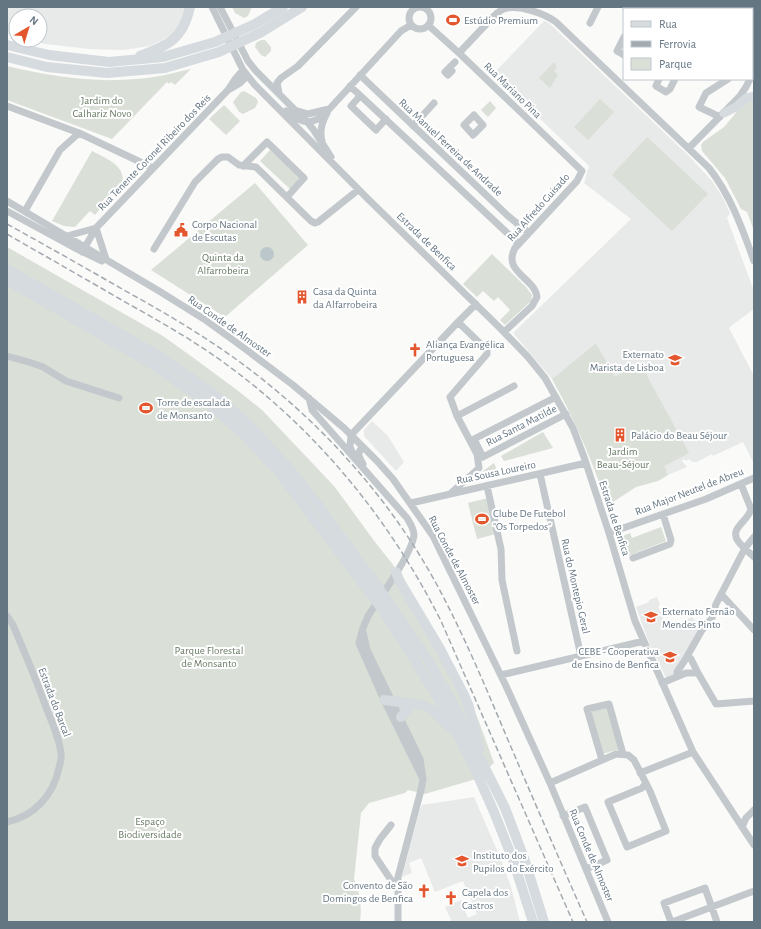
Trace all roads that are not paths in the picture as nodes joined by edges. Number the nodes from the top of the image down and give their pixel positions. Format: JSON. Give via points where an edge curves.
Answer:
{"nodes":[{"id":1,"x":190,"y":7,"type":"edge"},
{"id":2,"x":212,"y":7,"type":"edge"},
{"id":3,"x":220,"y":7,"type":"edge"},
{"id":4,"x":283,"y":7,"type":"edge"},
{"id":5,"x":302,"y":7,"type":"edge"},
{"id":6,"x":356,"y":7,"type":"edge"},
{"id":7,"x":598,"y":7,"type":"edge"},
{"id":8,"x":425,"y":8,"type":"edge"},
{"id":9,"x":590,"y":23,"type":"dead end"},
{"id":10,"x":411,"y":25,"type":"junction"},
{"id":11,"x":428,"y":25,"type":"junction"},
{"id":12,"x":623,"y":39,"type":"edge"},
{"id":13,"x":7,"y":45,"type":"edge"},
{"id":14,"x":459,"y":53,"type":"junction"},
{"id":15,"x":623,"y":54,"type":"edge"},
{"id":16,"x":7,"y":57,"type":"edge"},
{"id":17,"x":127,"y":60,"type":"junction"},
{"id":18,"x":455,"y":62,"type":"dead end"},
{"id":19,"x":449,"y":68,"type":"dead end"},
{"id":20,"x":245,"y":73,"type":"junction"},
{"id":21,"x":360,"y":75,"type":"junction"},
{"id":22,"x":659,"y":80,"type":"edge"},
{"id":23,"x":674,"y":80,"type":"edge"},
{"id":24,"x":726,"y":80,"type":"edge"},
{"id":25,"x":750,"y":80,"type":"edge"},
{"id":26,"x":350,"y":86,"type":"junction"},
{"id":27,"x":378,"y":93,"type":"junction"},
{"id":28,"x":281,"y":95,"type":"junction"},
{"id":29,"x":360,"y":96,"type":"junction"},
{"id":30,"x":754,"y":96,"type":"edge"},
{"id":31,"x":368,"y":103,"type":"junction"},
{"id":32,"x":434,"y":104,"type":"dead end"},
{"id":33,"x":7,"y":106,"type":"edge"},
{"id":34,"x":276,"y":106,"type":"junction"},
{"id":35,"x":294,"y":108,"type":"junction"},
{"id":36,"x":329,"y":109,"type":"junction"},
{"id":37,"x":722,"y":115,"type":"junction"},
{"id":38,"x":386,"y":119,"type":"junction"},
{"id":39,"x":307,"y":122,"type":"junction"},
{"id":40,"x":413,"y":126,"type":"junction"},
{"id":41,"x":79,"y":133,"type":"junction"},
{"id":42,"x":324,"y":145,"type":"junction"},
{"id":43,"x":689,"y":148,"type":"junction"},
{"id":44,"x":243,"y":166,"type":"junction"},
{"id":45,"x":336,"y":166,"type":"junction"},
{"id":46,"x":153,"y":168,"type":"junction"},
{"id":47,"x":582,"y":171,"type":"joint"},
{"id":48,"x":358,"y":190,"type":"junction"},
{"id":49,"x":287,"y":197,"type":"junction"},
{"id":50,"x":7,"y":201,"type":"edge"},
{"id":51,"x":7,"y":211,"type":"edge"},
{"id":52,"x":25,"y":211,"type":"junction"},
{"id":53,"x":508,"y":216,"type":"junction"},
{"id":54,"x":499,"y":226,"type":"junction"},
{"id":55,"x":96,"y":228,"type":"junction"},
{"id":56,"x":529,"y":233,"type":"junction"},
{"id":57,"x":67,"y":236,"type":"junction"},
{"id":58,"x":519,"y":244,"type":"junction"},
{"id":59,"x":84,"y":249,"type":"junction"},
{"id":60,"x":154,"y":249,"type":"dead end"},
{"id":61,"x":106,"y":259,"type":"junction"},
{"id":62,"x":754,"y":261,"type":"edge"},
{"id":63,"x":7,"y":269,"type":"edge"},
{"id":64,"x":124,"y":270,"type":"junction"},
{"id":65,"x":7,"y":280,"type":"edge"},
{"id":66,"x":468,"y":296,"type":"junction"},
{"id":67,"x":476,"y":304,"type":"junction"},
{"id":68,"x":460,"y":320,"type":"junction"},
{"id":69,"x":504,"y":332,"type":"junction"},
{"id":70,"x":7,"y":356,"type":"edge"},
{"id":71,"x":514,"y":386,"type":"dead end"},
{"id":72,"x":556,"y":397,"type":"junction"},
{"id":73,"x":119,"y":398,"type":"dead end"},
{"id":74,"x":309,"y":398,"type":"junction"},
{"id":75,"x":566,"y":414,"type":"junction"},
{"id":76,"x":457,"y":416,"type":"junction"},
{"id":77,"x":351,"y":435,"type":"junction"},
{"id":78,"x":363,"y":447,"type":"junction"},
{"id":79,"x":355,"y":459,"type":"junction"},
{"id":80,"x":586,"y":463,"type":"junction"},
{"id":81,"x":366,"y":472,"type":"junction"},
{"id":82,"x":540,"y":474,"type":"junction"},
{"id":83,"x":754,"y":478,"type":"edge"},
{"id":84,"x":741,"y":484,"type":"junction"},
{"id":85,"x":487,"y":486,"type":"junction"},
{"id":86,"x":451,"y":493,"type":"junction"},
{"id":87,"x":410,"y":503,"type":"junction"},
{"id":88,"x":663,"y":514,"type":"junction"},
{"id":89,"x":609,"y":533,"type":"junction"},
{"id":90,"x":754,"y":537,"type":"edge"},
{"id":91,"x":745,"y":548,"type":"junction"},
{"id":92,"x":754,"y":557,"type":"edge"},
{"id":93,"x":633,"y":558,"type":"dead end"},
{"id":94,"x":396,"y":572,"type":"junction"},
{"id":95,"x":374,"y":590,"type":"junction"},
{"id":96,"x":721,"y":594,"type":"junction"},
{"id":97,"x":389,"y":611,"type":"junction"},
{"id":98,"x":7,"y":616,"type":"edge"},
{"id":99,"x":754,"y":630,"type":"edge"},
{"id":100,"x":644,"y":641,"type":"junction"},
{"id":101,"x":517,"y":651,"type":"dead end"},
{"id":102,"x":581,"y":656,"type":"junction"},
{"id":103,"x":691,"y":659,"type":"dead end"},
{"id":104,"x":698,"y":673,"type":"junction"},
{"id":105,"x":501,"y":675,"type":"junction"},
{"id":106,"x":677,"y":676,"type":"junction"},
{"id":107,"x":665,"y":682,"type":"junction"},
{"id":108,"x":388,"y":700,"type":"junction"},
{"id":109,"x":754,"y":701,"type":"edge"},
{"id":110,"x":412,"y":704,"type":"junction"},
{"id":111,"x":400,"y":717,"type":"junction"},
{"id":112,"x":459,"y":737,"type":"junction"},
{"id":113,"x":693,"y":752,"type":"junction"},
{"id":114,"x":623,"y":754,"type":"junction"},
{"id":115,"x":602,"y":760,"type":"junction"},
{"id":116,"x":483,"y":763,"type":"junction"},
{"id":117,"x":640,"y":772,"type":"junction"},
{"id":118,"x":423,"y":779,"type":"junction"},
{"id":119,"x":550,"y":783,"type":"junction"},
{"id":120,"x":646,"y":784,"type":"junction"},
{"id":121,"x":754,"y":810,"type":"edge"},
{"id":122,"x":563,"y":816,"type":"junction"},
{"id":123,"x":7,"y":822,"type":"edge"},
{"id":124,"x":391,"y":825,"type":"dead end"},
{"id":125,"x":742,"y":827,"type":"junction"},
{"id":126,"x":754,"y":845,"type":"edge"},
{"id":127,"x":586,"y":869,"type":"junction"},
{"id":128,"x":397,"y":884,"type":"junction"},
{"id":129,"x":754,"y":891,"type":"edge"},
{"id":130,"x":712,"y":907,"type":"junction"},
{"id":131,"x":398,"y":922,"type":"edge"},
{"id":132,"x":533,"y":922,"type":"edge"},
{"id":133,"x":544,"y":922,"type":"edge"},
{"id":134,"x":608,"y":922,"type":"edge"},
{"id":135,"x":672,"y":922,"type":"edge"},
{"id":136,"x":717,"y":922,"type":"edge"}],
"edges":[{"from":1,"to":17,"type":"highway","via":[[181,32],[169,43]]},
{"from":2,"to":20,"type":"street","name":"Estrada de Benfica"},
{"from":3,"to":28,"type":"street","name":"Estrada de Benfica","via":[[242,51],[256,71]]},
{"from":4,"to":17,"type":"highway","via":[[255,24],[215,42],[163,57]]},
{"from":5,"to":16,"type":"highway","via":[[260,33],[219,52],[165,68],[107,73],[47,67]]},
{"from":6,"to":28,"type":"street","via":[[298,66],[279,80],[277,87]]},
{"from":7,"to":9,"type":"street"},
{"from":8,"to":10,"type":"street","via":[[416,8],[412,11],[409,15]]},
{"from":8,"to":11,"type":"street","via":[[431,18]]},
{"from":10,"to":11,"type":"street","via":[[419,29]]},
{"from":10,"to":21,"type":"street","via":[[401,31]]},
{"from":11,"to":14,"type":"street","name":"Rua Mariano Pina"},
{"from":12,"to":15,"type":"street","via":[[617,51]]},
{"from":13,"to":17,"type":"highway","via":[[49,55],[109,62]]},
{"from":14,"to":43,"type":"street","via":[[502,9],[512,7],[544,15],[556,22]]},
{"from":14,"to":47,"type":"street","name":"Rua Mariano Pina"},
{"from":18,"to":19,"type":"street"},
{"from":20,"to":34,"type":"street","name":"Estrada de Benfica"},
{"from":20,"to":46,"type":"street","name":"Rua Tenente Coronel Ribeiro dos Reis","via":[[240,83],[228,90]]},
{"from":21,"to":26,"type":"street"},
{"from":21,"to":27,"type":"street","name":"Rua Manuel Ferreira de Andrade"},
{"from":22,"to":23,"type":"street","via":[[656,86],[666,92]]},
{"from":24,"to":37,"type":"street","via":[[706,93],[699,107]]},
{"from":25,"to":37,"type":"street","via":[[745,90]]},
{"from":26,"to":29,"type":"street"},
{"from":26,"to":36,"type":"street"},
{"from":27,"to":31,"type":"street","via":[[372,91],[368,94]]},
{"from":27,"to":40,"type":"street","name":"Rua Manuel Ferreira de Andrade"},
{"from":28,"to":35,"type":"street","name":"Estrada de Benfica"},
{"from":29,"to":31,"type":"street"},
{"from":29,"to":38,"type":"street","via":[[351,106],[376,130]]},
{"from":30,"to":37,"type":"main road","via":[[746,98]]},
{"from":31,"to":38,"type":"street"},
{"from":32,"to":40,"type":"street"},
{"from":33,"to":41,"type":"street"},
{"from":34,"to":39,"type":"street"},
{"from":34,"to":45,"type":"street","name":"Estrada de Benfica"},
{"from":35,"to":36,"type":"street","via":[[308,114]]},
{"from":35,"to":39,"type":"street","name":"Estrada de Benfica"},
{"from":36,"to":39,"type":"street","via":[[316,120]]},
{"from":36,"to":42,"type":"street","via":[[320,132]]},
{"from":37,"to":43,"type":"street"},
{"from":38,"to":54,"type":"street"},
{"from":39,"to":42,"type":"street","name":"Estrada de Benfica"},
{"from":40,"to":53,"type":"street","name":"Rua Manuel Ferreira de Andrade"},
{"from":41,"to":46,"type":"street"},
{"from":41,"to":52,"type":"street","via":[[60,150]]},
{"from":42,"to":45,"type":"street","name":"Estrada de Benfica"},
{"from":43,"to":62,"type":"street","via":[[724,188]]},
{"from":44,"to":49,"type":"street","via":[[256,167]]},
{"from":44,"to":49,"type":"street","via":[[267,142],[304,178]]},
{"from":44,"to":60,"type":"street","via":[[228,157],[218,160],[195,182]]},
{"from":45,"to":48,"type":"street","name":"Estrada de Benfica"},
{"from":46,"to":55,"type":"street","name":"Rua Tenente Coronel Ribeiro dos Reis"},
{"from":47,"to":56,"type":"street","name":"Rua Alfredo Guisado","via":[[577,181]]},
{"from":48,"to":49,"type":"street","via":[[315,223]]},
{"from":48,"to":66,"type":"street","name":"Estrada de Benfica"},
{"from":50,"to":52,"type":"street"},
{"from":51,"to":59,"type":"street"},
{"from":52,"to":57,"type":"street"},
{"from":53,"to":54,"type":"street","via":[[512,222],[510,227],[504,229]]},
{"from":53,"to":56,"type":"street","name":"Rua Manuel Ferreira de Andrade"},
{"from":54,"to":58,"type":"street"},
{"from":55,"to":57,"type":"street"},
{"from":55,"to":59,"type":"street","name":"Rua Tenente Coronel Ribeiro dos Reis"},
{"from":55,"to":61,"type":"street"},
{"from":56,"to":58,"type":"street","name":"Rua Alfredo Guisado"},
{"from":57,"to":59,"type":"street"},
{"from":58,"to":69,"type":"street","name":"Rua Alfredo Guisado","via":[[513,252],[514,267],[533,288],[537,297],[532,306]]},
{"from":59,"to":61,"type":"street","name":"Rua Conde de Almoster"},
{"from":59,"to":64,"type":"street"},
{"from":61,"to":64,"type":"street","name":"Rua Conde de Almoster"},
{"from":63,"to":95,"type":"highway","via":[[161,357],[214,395],[249,425],[314,500]]},
{"from":64,"to":74,"type":"street","name":"Rua Conde de Almoster","via":[[204,319]]},
{"from":65,"to":95,"type":"highway","via":[[155,366],[208,403],[242,433],[279,472]]},
{"from":66,"to":67,"type":"street","name":"Estrada de Benfica"},
{"from":66,"to":68,"type":"street","via":[[469,305]]},
{"from":67,"to":68,"type":"street"},
{"from":67,"to":69,"type":"street","name":"Estrada de Benfica"},
{"from":68,"to":76,"type":"street","via":[[487,350],[487,354],[450,396]]},
{"from":68,"to":77,"type":"street"},
{"from":69,"to":72,"type":"street","name":"Estrada de Benfica","via":[[545,378]]},
{"from":70,"to":73,"type":"street","via":[[43,367],[66,381]]},
{"from":71,"to":76,"type":"street"},
{"from":72,"to":75,"type":"street","name":"Estrada de Benfica"},
{"from":72,"to":75,"type":"street","name":"Rua Santa Matilde","via":[[474,439],[483,457]]},
{"from":74,"to":77,"type":"street","name":"Rua Conde de Almoster"},
{"from":74,"to":79,"type":"street","via":[[312,410]]},
{"from":75,"to":80,"type":"street","name":"Estrada de Benfica"},
{"from":76,"to":86,"type":"street","via":[[477,454],[479,468]]},
{"from":77,"to":78,"type":"street","name":"Rua Conde de Almoster"},
{"from":77,"to":79,"type":"street","via":[[350,447]]},
{"from":78,"to":81,"type":"street","via":[[358,454]]},
{"from":78,"to":87,"type":"street","name":"Rua Conde de Almoster","via":[[393,479]]},
{"from":79,"to":81,"type":"street"},
{"from":80,"to":82,"type":"street","name":"Rua Sousa Loureiro"},
{"from":80,"to":89,"type":"street","name":"Estrada de Benfica"},
{"from":81,"to":94,"type":"street","via":[[412,527],[414,536],[411,545]]},
{"from":82,"to":85,"type":"street","name":"Rua Sousa Loureiro"},
{"from":82,"to":102,"type":"street","name":"Rua do Montepio Geral"},
{"from":83,"to":84,"type":"street","name":"Rua Major Neutel de Abreu"},
{"from":84,"to":88,"type":"street","name":"Rua Major Neutel de Abreu"},
{"from":84,"to":91,"type":"street","via":[[750,508],[748,518],[736,532],[738,541]]},
{"from":85,"to":86,"type":"street","name":"Rua Sousa Loureiro"},
{"from":85,"to":101,"type":"street","via":[[502,549],[502,580]]},
{"from":86,"to":87,"type":"street","name":"Rua Sousa Loureiro"},
{"from":87,"to":105,"type":"street","name":"Rua Conde de Almoster","via":[[433,536]]},
{"from":88,"to":89,"type":"street","name":"Rua Major Neutel de Abreu"},
{"from":88,"to":93,"type":"street","via":[[670,544]]},
{"from":89,"to":100,"type":"street","name":"Estrada de Benfica","via":[[635,621]]},
{"from":90,"to":91,"type":"street"},
{"from":91,"to":92,"type":"street"},
{"from":91,"to":96,"type":"street"},
{"from":94,"to":108,"type":"street","via":[[368,616],[359,643]]},
{"from":94,"to":116,"type":"highway","via":[[439,647],[466,701]]},
{"from":95,"to":97,"type":"highway"},
{"from":96,"to":99,"type":"street"},
{"from":96,"to":106,"type":"street","via":[[712,618],[702,630]]},
{"from":97,"to":112,"type":"highway"},
{"from":97,"to":116,"type":"highway","via":[[426,657]]},
{"from":98,"to":123,"type":"street","name":"Estrada do Barcal","via":[[13,624],[58,736],[61,755],[58,773],[49,794],[35,810]]},
{"from":100,"to":102,"type":"street"},
{"from":100,"to":107,"type":"street","name":"Estrada de Benfica"},
{"from":102,"to":105,"type":"street"},
{"from":103,"to":104,"type":"street"},
{"from":104,"to":106,"type":"street"},
{"from":104,"to":109,"type":"street","via":[[716,704]]},
{"from":105,"to":119,"type":"street","name":"Rua Conde de Almoster"},
{"from":106,"to":107,"type":"street"},
{"from":107,"to":113,"type":"street","name":"Estrada de Benfica"},
{"from":108,"to":110,"type":"highway"},
{"from":108,"to":111,"type":"street"},
{"from":108,"to":118,"type":"street"},
{"from":110,"to":111,"type":"highway"},
{"from":110,"to":112,"type":"highway","via":[[431,709]]},
{"from":111,"to":118,"type":"street","via":[[420,760]]},
{"from":112,"to":132,"type":"highway","via":[[494,812]]},
{"from":113,"to":117,"type":"street"},
{"from":113,"to":125,"type":"street","name":"Estrada de Benfica"},
{"from":114,"to":115,"type":"street"},
{"from":114,"to":115,"type":"street","via":[[609,704],[587,709]]},
{"from":114,"to":117,"type":"street","via":[[634,760]]},
{"from":115,"to":119,"type":"street"},
{"from":116,"to":133,"type":"highway","via":[[519,844]]},
{"from":117,"to":120,"type":"street"},
{"from":118,"to":128,"type":"street"},
{"from":119,"to":122,"type":"street","name":"Rua Conde de Almoster"},
{"from":120,"to":120,"type":"street","via":[[608,802],[628,847],[666,831]]},
{"from":121,"to":125,"type":"street"},
{"from":122,"to":127,"type":"street","name":"Rua Conde de Almoster"},
{"from":122,"to":127,"type":"street","via":[[585,807],[607,860]]},
{"from":124,"to":128,"type":"street","via":[[375,848],[375,856],[391,880]]},
{"from":125,"to":126,"type":"street","name":"Estrada de Benfica"},
{"from":127,"to":134,"type":"street","name":"Rua Conde de Almoster"},
{"from":128,"to":131,"type":"street"},
{"from":129,"to":130,"type":"street"},
{"from":130,"to":135,"type":"street"},
{"from":130,"to":135,"type":"street","via":[[705,888],[664,903]]},
{"from":130,"to":136,"type":"street"}]}
